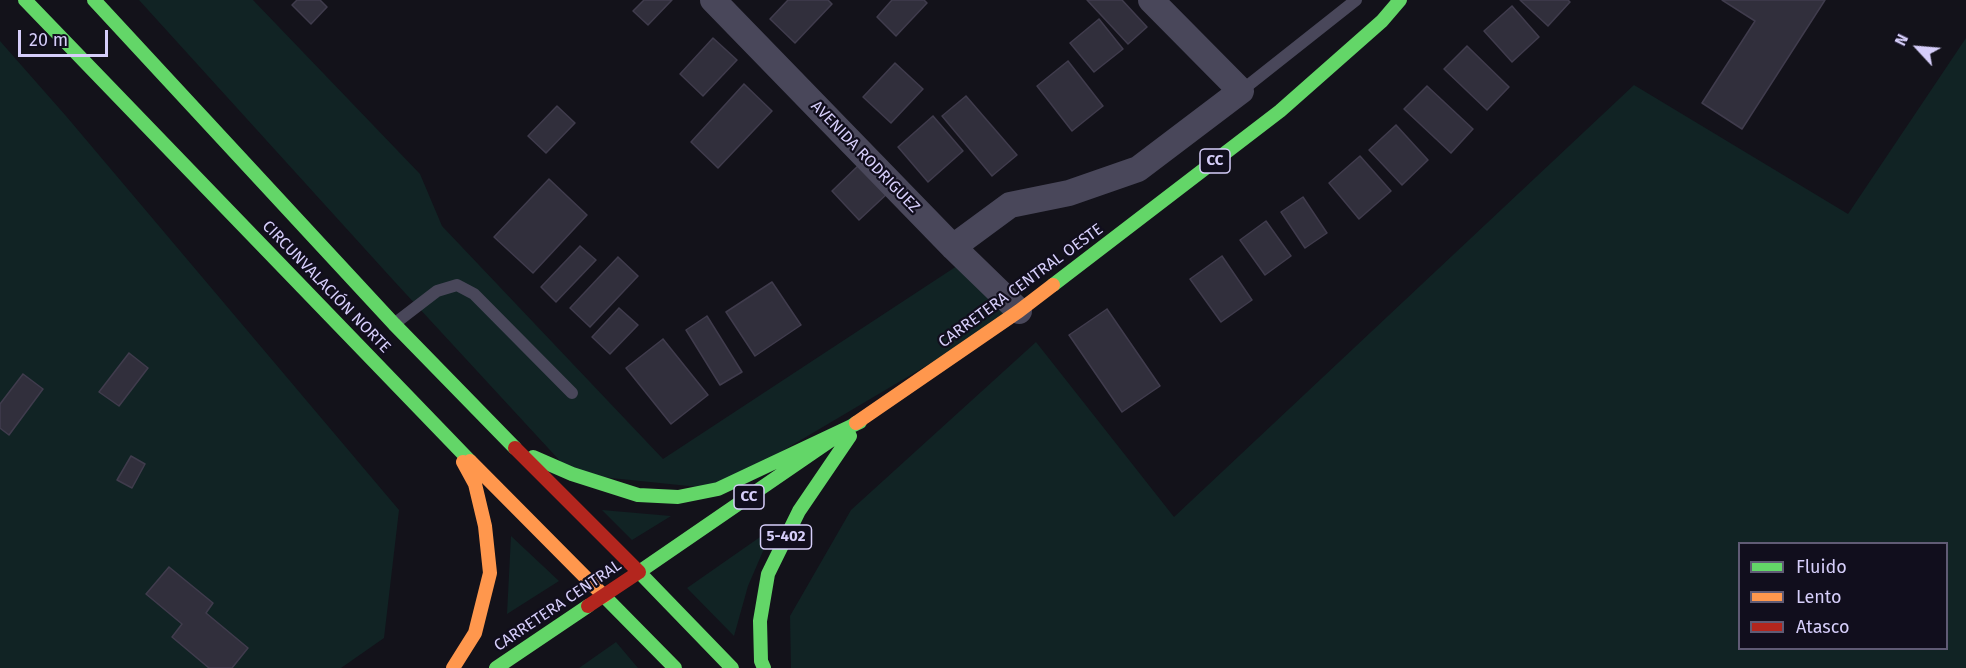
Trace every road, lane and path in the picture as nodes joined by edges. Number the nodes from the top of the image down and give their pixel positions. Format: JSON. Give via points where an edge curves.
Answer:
{"nodes":[{"id":1,"x":25,"y":0,"type":"edge"},
{"id":2,"x":94,"y":0,"type":"edge"},
{"id":3,"x":713,"y":0,"type":"edge"},
{"id":4,"x":1151,"y":0,"type":"edge"},
{"id":5,"x":1356,"y":0,"type":"edge"},
{"id":6,"x":1400,"y":0,"type":"edge"},
{"id":7,"x":1241,"y":91,"type":"junction"},
{"id":8,"x":953,"y":247,"type":"junction"},
{"id":9,"x":1019,"y":311,"type":"junction"},
{"id":10,"x":394,"y":324,"type":"junction"},
{"id":11,"x":572,"y":393,"type":"dead end"},
{"id":12,"x":860,"y":422,"type":"junction"},
{"id":13,"x":500,"y":434,"type":"junction"},
{"id":14,"x":453,"y":444,"type":"junction"},
{"id":15,"x":639,"y":572,"type":"junction"},
{"id":16,"x":604,"y":596,"type":"junction"},
{"id":17,"x":453,"y":668,"type":"edge"},
{"id":18,"x":496,"y":668,"type":"edge"},
{"id":19,"x":675,"y":668,"type":"edge"},
{"id":20,"x":732,"y":668,"type":"edge"},
{"id":21,"x":764,"y":668,"type":"edge"}],
"edges":[{"from":1,"to":14,"type":"main road","name":"CIRCUNVALACIÓN NORTE"},
{"from":2,"to":10,"type":"main road","name":"CIRCUNVALACIÓN NORTE"},
{"from":3,"to":8,"type":"street","name":"AVENIDA RODRIGUEZ"},
{"from":4,"to":7,"type":"street"},
{"from":5,"to":7,"type":"lane"},
{"from":6,"to":9,"type":"main road","name":"CARRETERA CENTRAL OESTE","number":"CC","via":[[1382,21],[1280,111]]},
{"from":7,"to":8,"type":"street","via":[[1138,169],[1069,193],[1010,205]]},
{"from":8,"to":9,"type":"street","name":"AVENIDA RODRIGUEZ"},
{"from":9,"to":12,"type":"main road","name":"CARRETERA CENTRAL OESTE","number":"CC"},
{"from":10,"to":11,"type":"lane","via":[[438,291],[457,285],[474,294]]},
{"from":10,"to":13,"type":"main road","name":"CIRCUNVALACIÓN NORTE"},
{"from":12,"to":13,"type":"main road","via":[[718,489],[678,497],[638,495],[572,474],[537,459]]},
{"from":12,"to":15,"type":"main road","name":"CARRETERA CENTRAL OESTE","number":"CC"},
{"from":12,"to":21,"type":"main road","number":"5-402","via":[[799,511],[768,574],[760,621],[760,661]]},
{"from":13,"to":15,"type":"main road","name":"CIRCUNVALACIÓN NORTE"},
{"from":14,"to":16,"type":"main road","name":"CIRCUNVALACIÓN NORTE"},
{"from":14,"to":17,"type":"main road","via":[[475,484],[490,573],[475,633]]},
{"from":15,"to":16,"type":"main road","name":"CARRETERA CENTRAL","number":"CC"},
{"from":15,"to":20,"type":"main road","name":"CIRCUNVALACIÓN NORTE"},
{"from":16,"to":18,"type":"main road","name":"CARRETERA CENTRAL","number":"CC"},
{"from":16,"to":19,"type":"main road","name":"CIRCUNVALACIÓN NORTE"}]}
